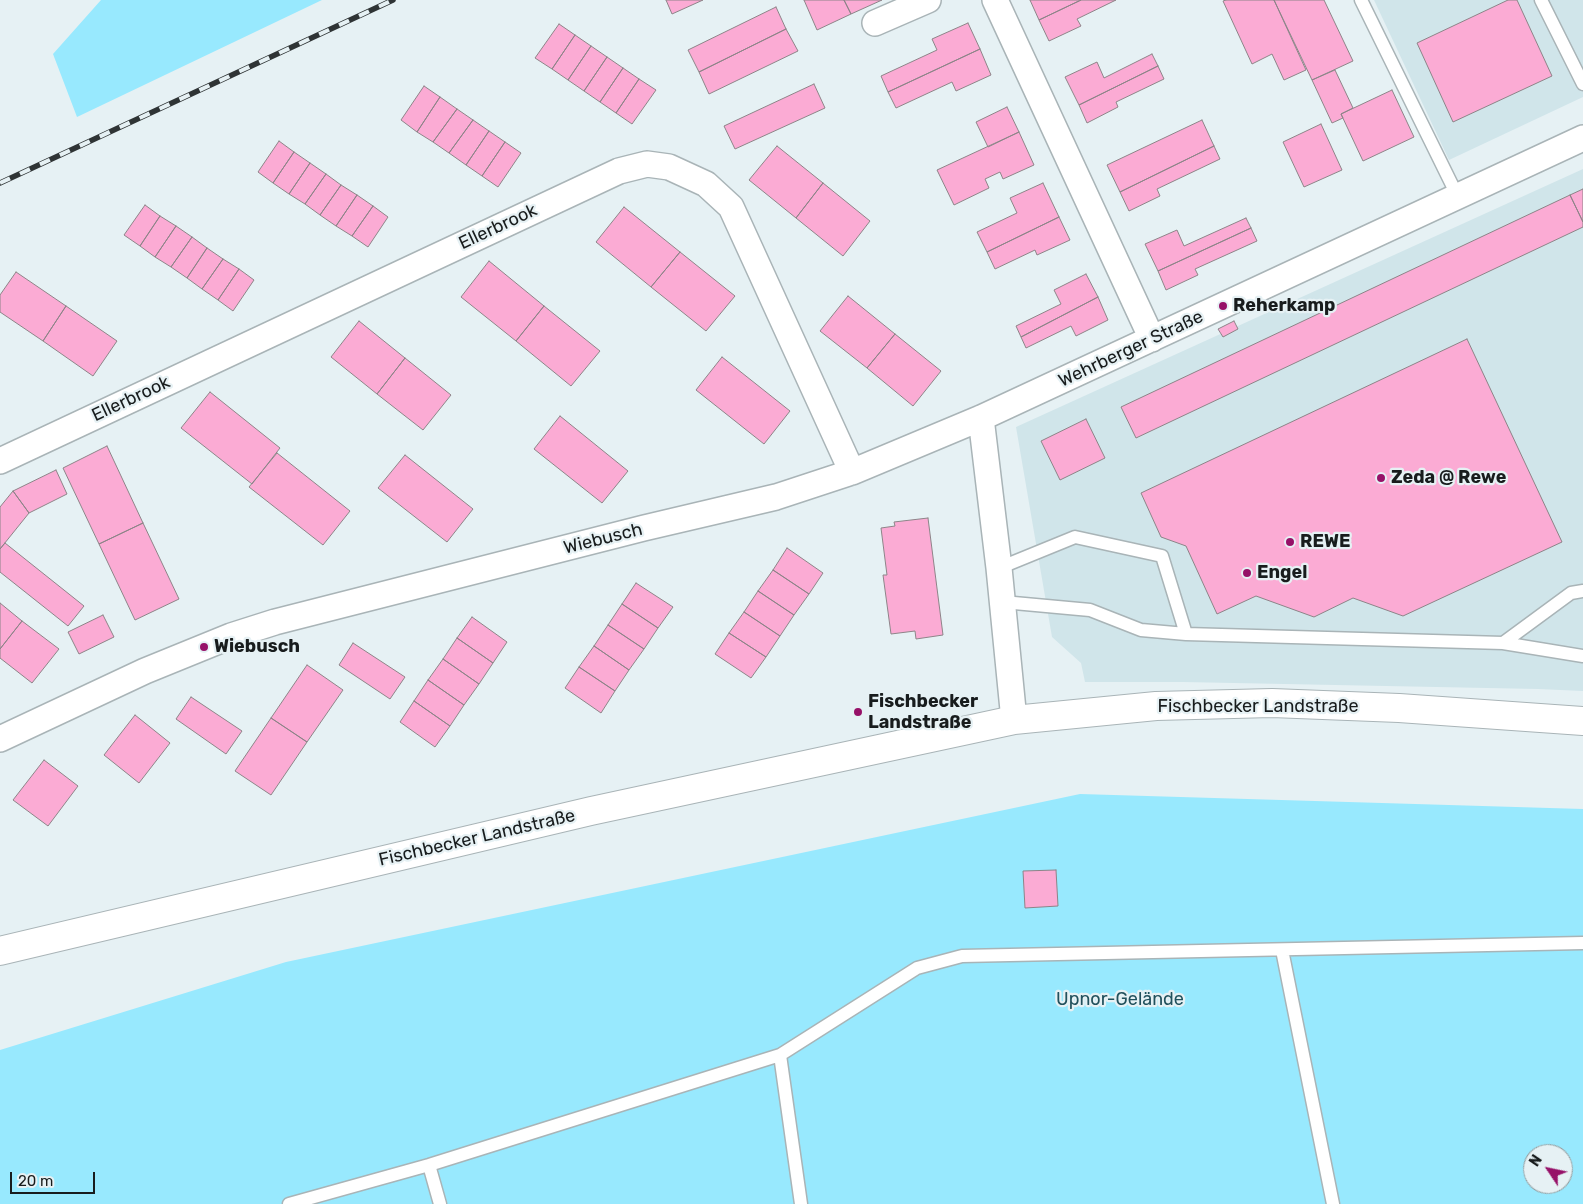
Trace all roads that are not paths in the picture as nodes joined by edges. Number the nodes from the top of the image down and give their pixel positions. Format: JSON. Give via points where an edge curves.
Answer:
{"nodes":[{"id":1,"x":928,"y":0,"type":"edge"},
{"id":2,"x":995,"y":0,"type":"edge"},
{"id":3,"x":1361,"y":0,"type":"edge"},
{"id":4,"x":1541,"y":0,"type":"edge"},
{"id":5,"x":875,"y":23,"type":"dead end"},
{"id":6,"x":1583,"y":84,"type":"edge"},
{"id":7,"x":1583,"y":138,"type":"edge"},
{"id":8,"x":1458,"y":197,"type":"junction"},
{"id":9,"x":1152,"y":338,"type":"junction"},
{"id":10,"x":981,"y":418,"type":"junction"},
{"id":11,"x":0,"y":461,"type":"edge"},
{"id":12,"x":852,"y":472,"type":"junction"},
{"id":13,"x":999,"y":568,"type":"junction"},
{"id":14,"x":1583,"y":591,"type":"edge"},
{"id":15,"x":1003,"y":602,"type":"junction"},
{"id":16,"x":1186,"y":634,"type":"junction"},
{"id":17,"x":1503,"y":643,"type":"junction"},
{"id":18,"x":1583,"y":656,"type":"edge"},
{"id":19,"x":1014,"y":720,"type":"junction"},
{"id":20,"x":1583,"y":721,"type":"edge"},
{"id":21,"x":0,"y":739,"type":"edge"},
{"id":22,"x":1583,"y":943,"type":"edge"},
{"id":23,"x":1282,"y":950,"type":"junction"},
{"id":24,"x":0,"y":951,"type":"edge"},
{"id":25,"x":780,"y":1055,"type":"junction"},
{"id":26,"x":429,"y":1165,"type":"junction"},
{"id":27,"x":289,"y":1204,"type":"edge"},
{"id":28,"x":440,"y":1204,"type":"edge"},
{"id":29,"x":801,"y":1204,"type":"edge"},
{"id":30,"x":1333,"y":1204,"type":"edge"}],
"edges":[{"from":1,"to":5,"type":"street"},
{"from":2,"to":9,"type":"street"},
{"from":3,"to":8,"type":"lane"},
{"from":4,"to":6,"type":"lane"},
{"from":7,"to":8,"type":"street","name":"Wehrberger Straße"},
{"from":8,"to":9,"type":"street","name":"Wehrberger Straße"},
{"from":9,"to":10,"type":"street","name":"Wehrberger Straße"},
{"from":10,"to":12,"type":"street","name":"Wiebusch"},
{"from":10,"to":13,"type":"street"},
{"from":11,"to":12,"type":"street","name":"Ellerbrook","via":[[619,171],[647,164],[669,167],[706,184],[731,208]]},
{"from":12,"to":21,"type":"street","name":"Wiebusch","via":[[776,497],[275,622],[145,671]]},
{"from":13,"to":15,"type":"street"},
{"from":13,"to":16,"type":"lane","via":[[1075,537],[1162,556]]},
{"from":14,"to":17,"type":"lane","via":[[1571,593]]},
{"from":15,"to":16,"type":"lane","via":[[1090,610],[1141,630]]},
{"from":15,"to":19,"type":"street"},
{"from":16,"to":17,"type":"lane"},
{"from":17,"to":18,"type":"lane"},
{"from":19,"to":20,"type":"main road","name":"Fischbecker Landstraße","via":[[1156,706],[1272,703]]},
{"from":19,"to":24,"type":"main road","name":"Fischbecker Landstraße","via":[[590,812]]},
{"from":22,"to":23,"type":"lane"},
{"from":23,"to":25,"type":"lane","via":[[962,956],[917,968]]},
{"from":23,"to":30,"type":"lane"},
{"from":25,"to":26,"type":"lane"},
{"from":25,"to":29,"type":"lane"},
{"from":26,"to":27,"type":"lane"},
{"from":26,"to":28,"type":"lane"}]}
